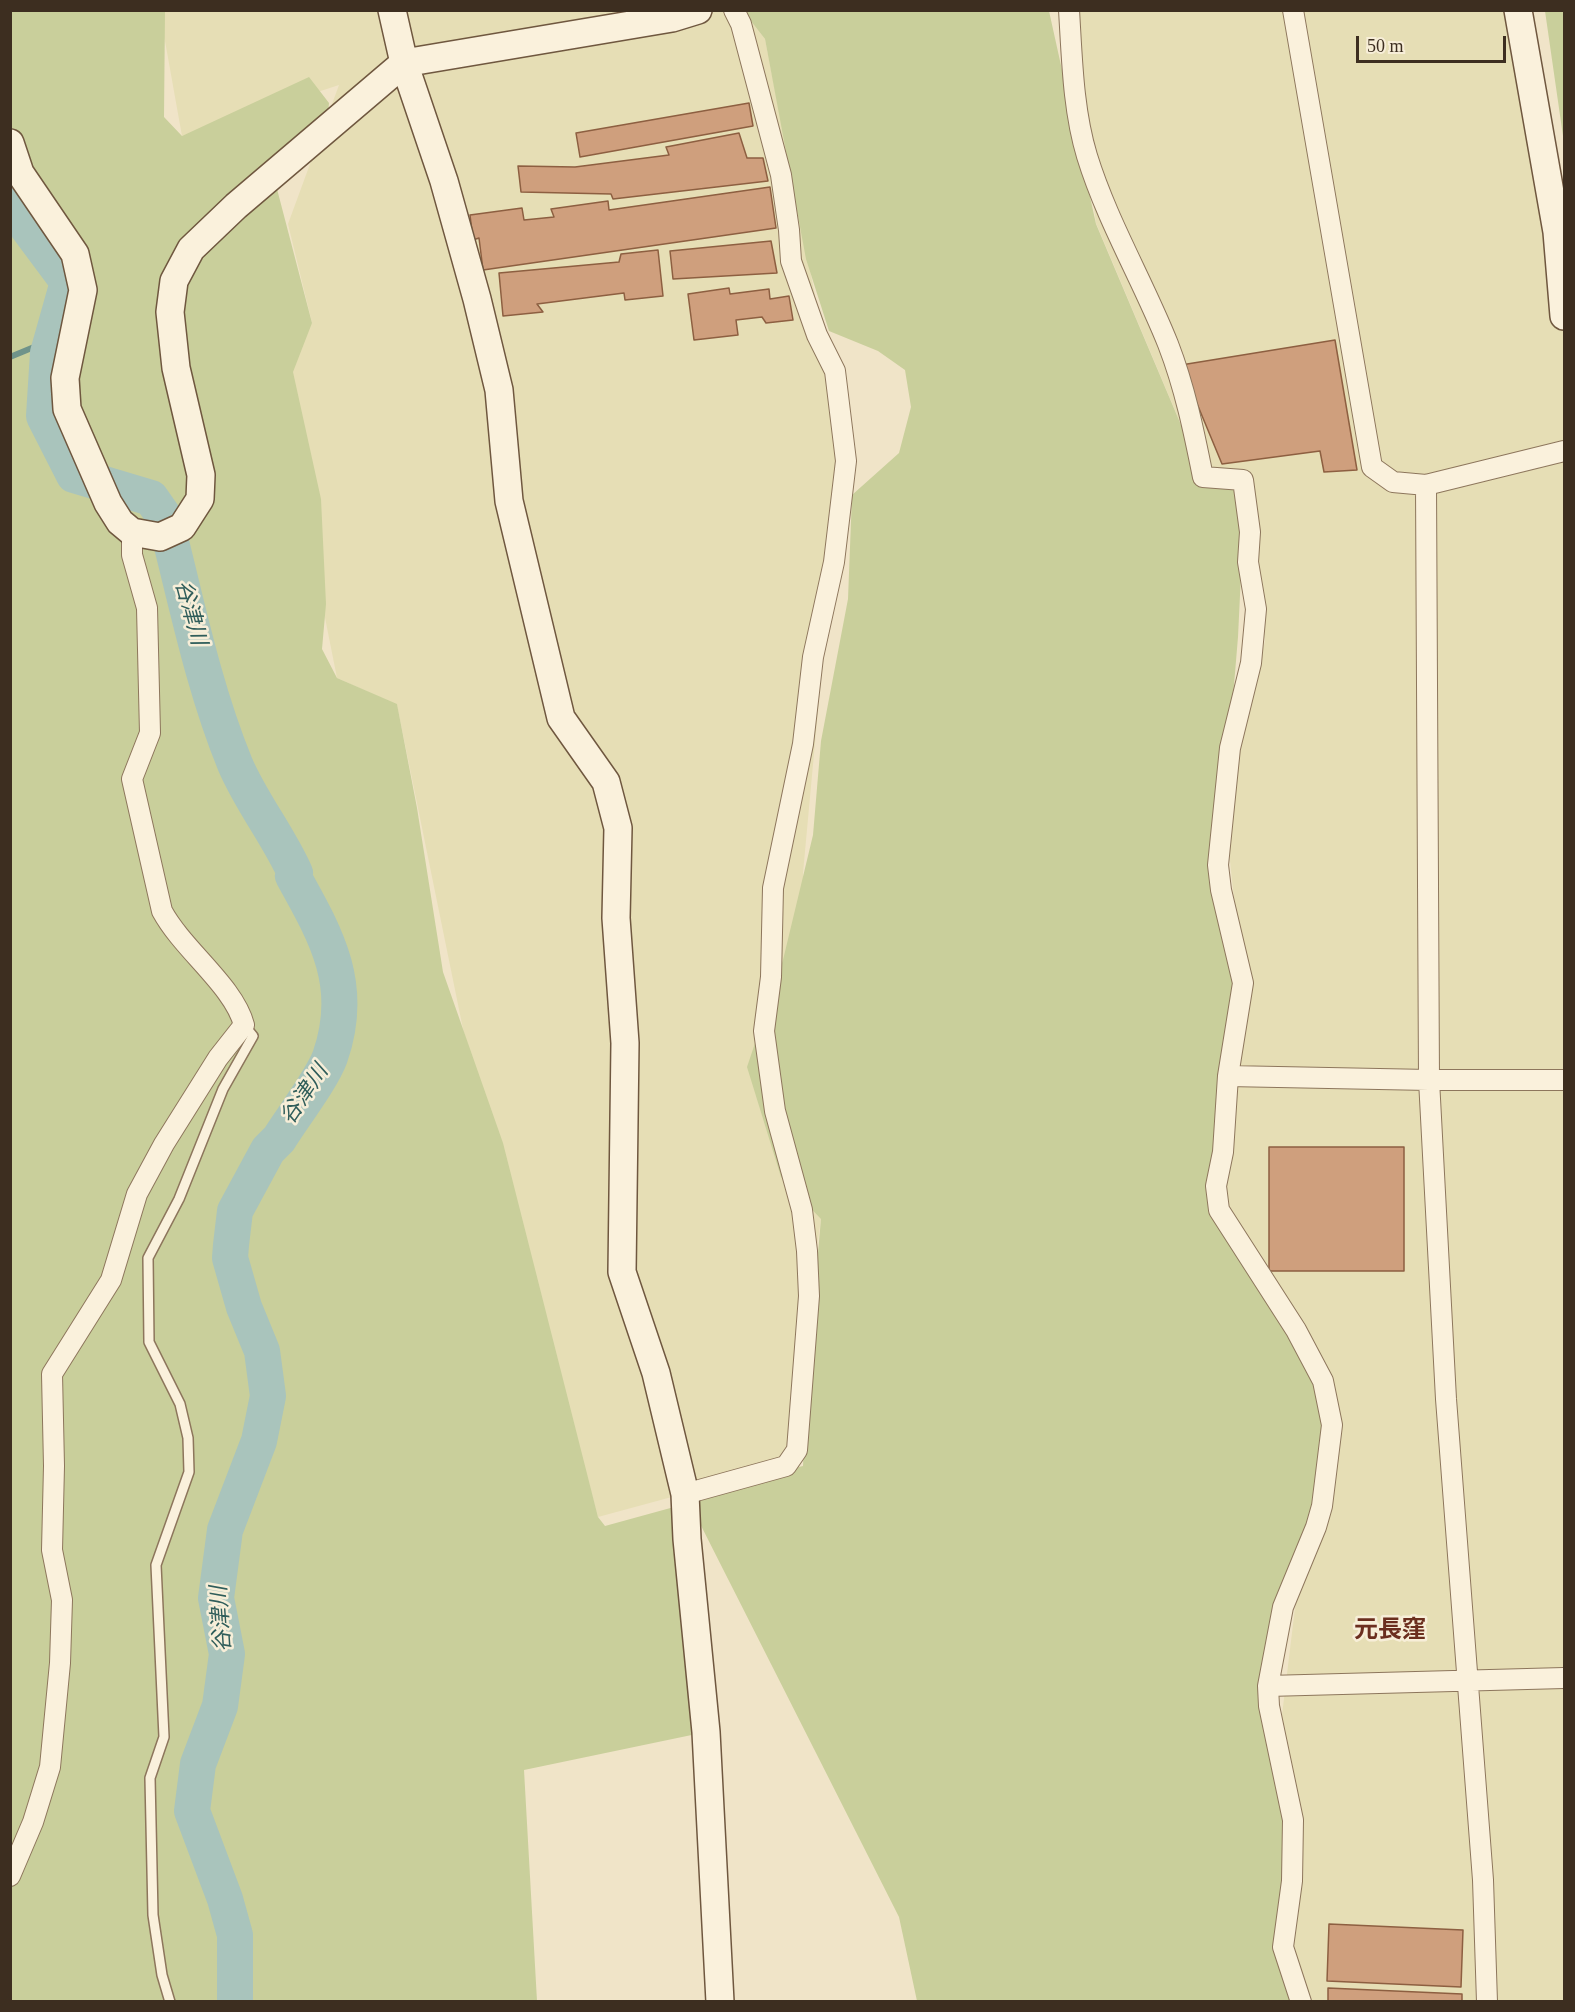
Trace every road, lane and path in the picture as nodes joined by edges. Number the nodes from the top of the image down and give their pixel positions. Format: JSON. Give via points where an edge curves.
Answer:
{"nodes":[{"id":1,"x":392,"y":10,"type":"edge"},
{"id":2,"x":698,"y":10,"type":"edge"},
{"id":3,"x":734,"y":10,"type":"edge"},
{"id":4,"x":1069,"y":10,"type":"edge"},
{"id":5,"x":1293,"y":10,"type":"edge"},
{"id":6,"x":1518,"y":10,"type":"edge"},
{"id":7,"x":404,"y":63,"type":"junction"},
{"id":8,"x":10,"y":142,"type":"edge"},
{"id":9,"x":1564,"y":316,"type":"edge"},
{"id":10,"x":1564,"y":451,"type":"edge"},
{"id":11,"x":1426,"y":485,"type":"junction"},
{"id":12,"x":132,"y":532,"type":"junction"},
{"id":13,"x":244,"y":1026,"type":"junction"},
{"id":14,"x":1228,"y":1076,"type":"junction"},
{"id":15,"x":1429,"y":1080,"type":"junction"},
{"id":16,"x":1564,"y":1080,"type":"edge"},
{"id":17,"x":685,"y":1494,"type":"junction"},
{"id":18,"x":1564,"y":1678,"type":"edge"},
{"id":19,"x":1466,"y":1679,"type":"junction"},
{"id":20,"x":1269,"y":1686,"type":"junction"},
{"id":21,"x":10,"y":1876,"type":"edge"},
{"id":22,"x":170,"y":2001,"type":"edge"},
{"id":23,"x":720,"y":2001,"type":"edge"},
{"id":24,"x":1302,"y":2001,"type":"edge"},
{"id":25,"x":1487,"y":2001,"type":"edge"}],
"edges":[{"from":1,"to":7,"type":"street"},
{"from":2,"to":7,"type":"street","via":[[650,22]]},
{"from":3,"to":17,"type":"street","via":[[781,175],[791,261],[813,325],[835,371],[846,461],[834,562],[813,657],[803,744],[773,888],[771,977],[764,1031],[775,1111],[802,1210],[807,1251],[809,1296],[797,1450],[786,1466]]},
{"from":4,"to":14,"type":"street","via":[[1074,87],[1086,154],[1168,344],[1188,404],[1203,477],[1243,480],[1250,532],[1248,562],[1256,609],[1251,663],[1230,748],[1218,865],[1243,983]]},
{"from":5,"to":11,"type":"street","via":[[1372,467],[1393,482]]},
{"from":6,"to":9,"type":"street","via":[[1557,232]]},
{"from":7,"to":12,"type":"street","via":[[191,249],[174,281],[170,312],[176,368],[201,475],[200,499],[182,527],[160,537]]},
{"from":7,"to":17,"type":"street","via":[[444,181],[499,390],[508,501],[561,718],[606,782],[618,828],[616,918],[625,1043],[622,1272],[656,1373]]},
{"from":8,"to":12,"type":"street","via":[[20,173],[75,254],[84,290],[65,378],[67,409],[108,503]]},
{"from":10,"to":11,"type":"street"},
{"from":11,"to":15,"type":"street"},
{"from":12,"to":13,"type":"street","via":[[132,555],[147,608],[150,733],[132,778],[159,900],[172,930],[240,1008]]},
{"from":13,"to":21,"type":"street","via":[[218,1058],[164,1144],[137,1194],[111,1280],[52,1374],[52,1550],[62,1600],[60,1663],[50,1767]]},
{"from":13,"to":22,"type":"lane","via":[[253,1036],[223,1089],[179,1199],[148,1258],[149,1342],[180,1404],[188,1438],[189,1472],[156,1565],[164,1737],[150,1778],[153,1915]]},
{"from":14,"to":15,"type":"street"},
{"from":14,"to":20,"type":"street","via":[[1216,1186],[1219,1210],[1296,1330],[1323,1381],[1332,1425],[1322,1506],[1283,1607]]},
{"from":15,"to":16,"type":"street"},
{"from":15,"to":19,"type":"street","via":[[1437,1262]]},
{"from":17,"to":23,"type":"street","via":[[708,1764]]},
{"from":18,"to":19,"type":"street"},
{"from":19,"to":20,"type":"street"},
{"from":19,"to":25,"type":"street","via":[[1483,1880]]},
{"from":20,"to":24,"type":"street","via":[[1269,1706],[1293,1820],[1292,1881],[1283,1947]]}]}
